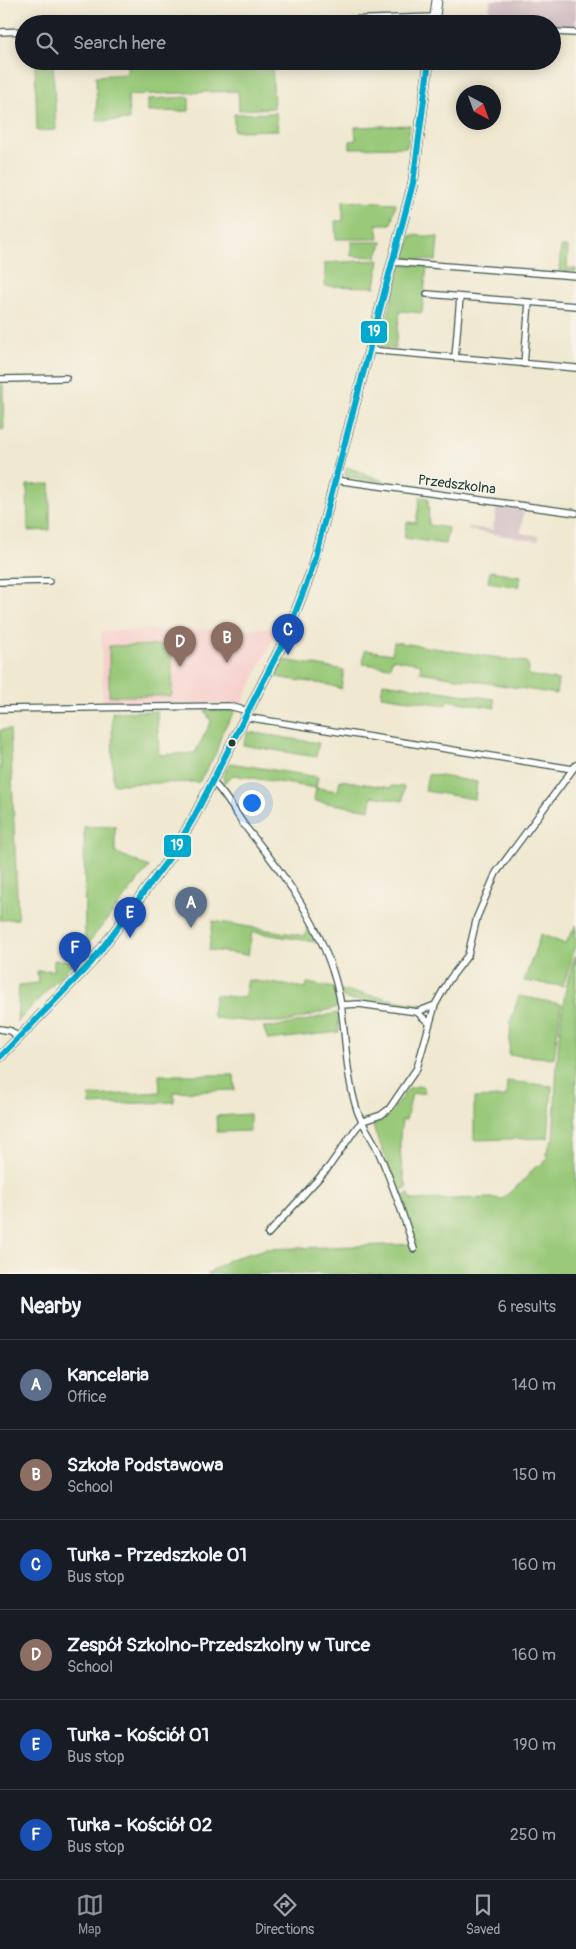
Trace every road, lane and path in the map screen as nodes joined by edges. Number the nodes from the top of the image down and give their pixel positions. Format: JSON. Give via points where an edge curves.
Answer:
{"nodes":[{"id":1,"x":437,"y":0,"type":"edge"},
{"id":2,"x":435,"y":15,"type":"edge"},
{"id":3,"x":15,"y":31,"type":"edge"},
{"id":4,"x":0,"y":32,"type":"edge"},
{"id":5,"x":561,"y":32,"type":"edge"},
{"id":6,"x":576,"y":33,"type":"edge"},
{"id":7,"x":428,"y":70,"type":"edge"},
{"id":8,"x":393,"y":262,"type":"junction"},
{"id":9,"x":576,"y":276,"type":"edge"},
{"id":10,"x":427,"y":294,"type":"dead end"},
{"id":11,"x":460,"y":297,"type":"junction"},
{"id":12,"x":529,"y":302,"type":"junction"},
{"id":13,"x":576,"y":306,"type":"edge"},
{"id":14,"x":369,"y":350,"type":"junction"},
{"id":15,"x":455,"y":358,"type":"junction"},
{"id":16,"x":524,"y":364,"type":"junction"},
{"id":17,"x":576,"y":368,"type":"edge"},
{"id":18,"x":66,"y":378,"type":"dead end"},
{"id":19,"x":0,"y":379,"type":"edge"},
{"id":20,"x":335,"y":480,"type":"junction"},
{"id":21,"x":576,"y":514,"type":"edge"},
{"id":22,"x":49,"y":581,"type":"dead end"},
{"id":23,"x":0,"y":582,"type":"edge"},
{"id":24,"x":0,"y":709,"type":"edge"},
{"id":25,"x":247,"y":714,"type":"junction"},
{"id":26,"x":574,"y":767,"type":"edge"},
{"id":27,"x":212,"y":782,"type":"junction"},
{"id":28,"x":340,"y":1004,"type":"junction"},
{"id":29,"x":435,"y":1005,"type":"junction"},
{"id":30,"x":417,"y":1012,"type":"junction"},
{"id":31,"x":429,"y":1024,"type":"junction"},
{"id":32,"x":0,"y":1029,"type":"edge"},
{"id":33,"x":19,"y":1038,"type":"junction"},
{"id":34,"x":0,"y":1056,"type":"edge"},
{"id":35,"x":363,"y":1122,"type":"junction"},
{"id":36,"x":268,"y":1234,"type":"dead end"},
{"id":37,"x":414,"y":1249,"type":"dead end"}],
"edges":[{"from":1,"to":2,"type":"main road"},
{"from":3,"to":4,"type":"street"},
{"from":5,"to":6,"type":"street"},
{"from":7,"to":8,"type":"main road","via":[[416,167]]},
{"from":8,"to":9,"type":"street"},
{"from":8,"to":14,"type":"main road"},
{"from":10,"to":11,"type":"street"},
{"from":11,"to":12,"type":"street"},
{"from":11,"to":15,"type":"street"},
{"from":12,"to":13,"type":"street"},
{"from":12,"to":16,"type":"street"},
{"from":14,"to":15,"type":"street"},
{"from":14,"to":20,"type":"main road"},
{"from":15,"to":16,"type":"street"},
{"from":16,"to":17,"type":"street"},
{"from":18,"to":19,"type":"street"},
{"from":20,"to":21,"type":"street","name":"Przedszkolna"},
{"from":20,"to":25,"type":"main road","via":[[300,603]]},
{"from":22,"to":23,"type":"street"},
{"from":24,"to":25,"type":"street","via":[[229,706]]},
{"from":25,"to":26,"type":"street"},
{"from":25,"to":27,"type":"main road"},
{"from":26,"to":29,"type":"street","via":[[496,873],[477,917],[468,955]]},
{"from":27,"to":28,"type":"street","via":[[284,876],[322,944]]},
{"from":27,"to":33,"type":"main road","via":[[173,853],[121,925],[83,973]]},
{"from":28,"to":30,"type":"street"},
{"from":28,"to":35,"type":"street","via":[[350,1084]]},
{"from":29,"to":30,"type":"street"},
{"from":29,"to":31,"type":"street"},
{"from":30,"to":31,"type":"street"},
{"from":31,"to":35,"type":"street","via":[[417,1068],[389,1109]]},
{"from":32,"to":33,"type":"street","via":[[11,1031]]},
{"from":33,"to":34,"type":"main road"},
{"from":35,"to":36,"type":"street","via":[[328,1168]]},
{"from":35,"to":37,"type":"street","via":[[380,1153]]}]}
